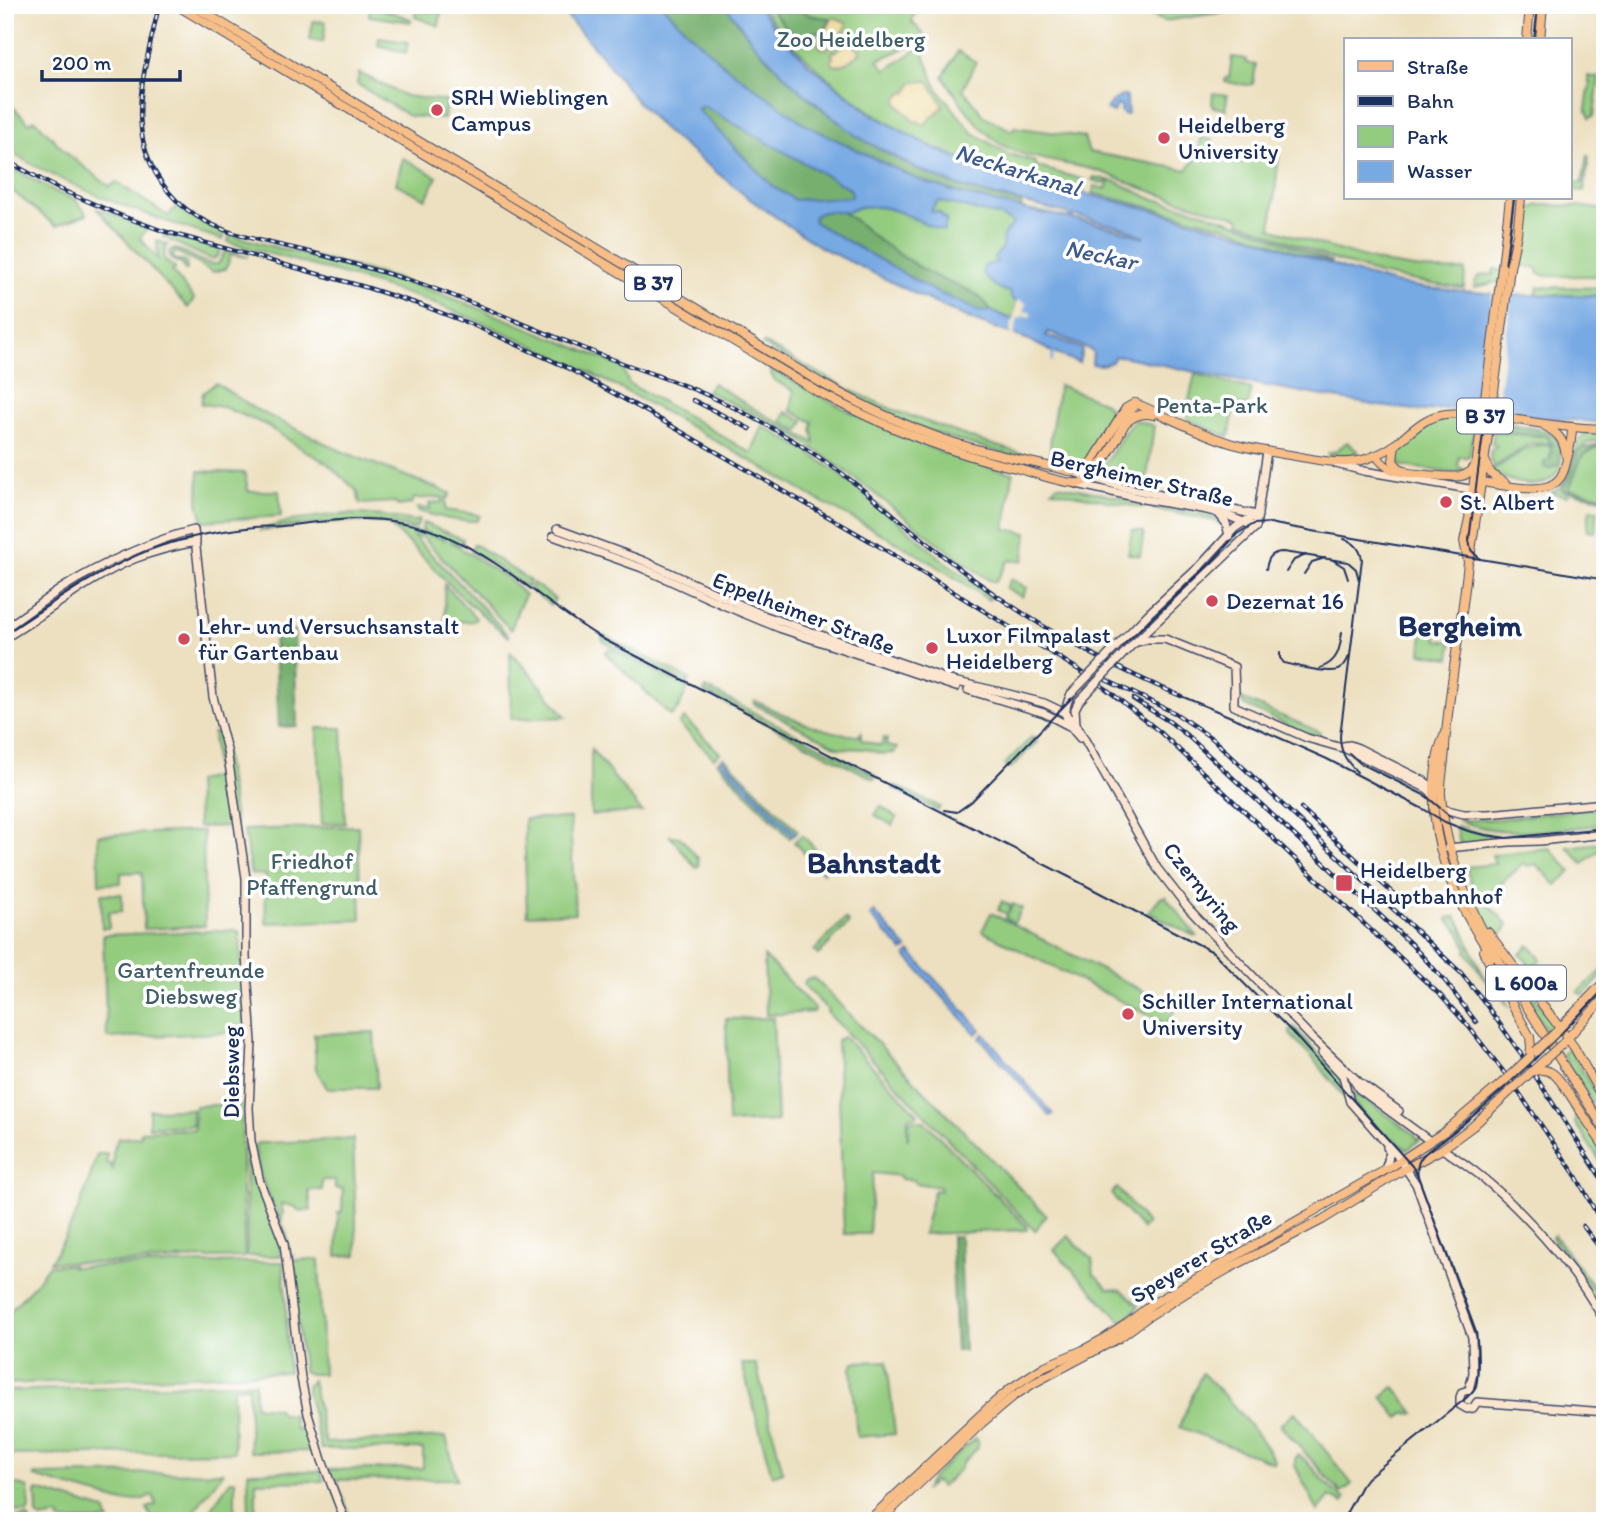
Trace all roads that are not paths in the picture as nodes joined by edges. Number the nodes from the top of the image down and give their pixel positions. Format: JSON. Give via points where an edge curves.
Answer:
{"nodes":[{"id":1,"x":176,"y":5,"type":"edge"},
{"id":2,"x":192,"y":5,"type":"edge"},
{"id":3,"x":1530,"y":5,"type":"edge"},
{"id":4,"x":1543,"y":5,"type":"edge"},
{"id":5,"x":1527,"y":38,"type":"edge"},
{"id":6,"x":1540,"y":38,"type":"edge"},
{"id":7,"x":282,"y":65,"type":"junction"},
{"id":8,"x":1510,"y":200,"type":"edge"},
{"id":9,"x":1521,"y":200,"type":"edge"},
{"id":10,"x":1506,"y":267,"type":"junction"},
{"id":11,"x":1135,"y":403,"type":"junction"},
{"id":12,"x":1173,"y":421,"type":"junction"},
{"id":13,"x":1486,"y":422,"type":"junction"},
{"id":14,"x":1543,"y":424,"type":"junction"},
{"id":15,"x":1124,"y":426,"type":"junction"},
{"id":16,"x":1570,"y":427,"type":"junction"},
{"id":17,"x":1589,"y":428,"type":"junction"},
{"id":18,"x":1605,"y":429,"type":"edge"},
{"id":19,"x":1395,"y":444,"type":"junction"},
{"id":20,"x":1567,"y":446,"type":"junction"},
{"id":21,"x":1266,"y":451,"type":"junction"},
{"id":22,"x":1485,"y":453,"type":"junction"},
{"id":23,"x":1376,"y":455,"type":"junction"},
{"id":24,"x":1326,"y":461,"type":"junction"},
{"id":25,"x":1476,"y":463,"type":"junction"},
{"id":26,"x":1099,"y":469,"type":"junction"},
{"id":27,"x":1075,"y":473,"type":"junction"},
{"id":28,"x":1410,"y":474,"type":"junction"},
{"id":29,"x":1090,"y":478,"type":"junction"},
{"id":30,"x":1072,"y":482,"type":"junction"},
{"id":31,"x":1105,"y":483,"type":"junction"},
{"id":32,"x":1477,"y":484,"type":"junction"},
{"id":33,"x":1527,"y":488,"type":"junction"},
{"id":34,"x":1218,"y":512,"type":"junction"},
{"id":35,"x":1251,"y":518,"type":"junction"},
{"id":36,"x":1258,"y":528,"type":"junction"},
{"id":37,"x":555,"y":532,"type":"dead end"},
{"id":38,"x":1228,"y":537,"type":"junction"},
{"id":39,"x":196,"y":541,"type":"junction"},
{"id":40,"x":148,"y":554,"type":"junction"},
{"id":41,"x":198,"y":556,"type":"junction"},
{"id":42,"x":78,"y":580,"type":"junction"},
{"id":43,"x":59,"y":591,"type":"junction"},
{"id":44,"x":74,"y":593,"type":"junction"},
{"id":45,"x":64,"y":599,"type":"junction"},
{"id":46,"x":1157,"y":620,"type":"junction"},
{"id":47,"x":5,"y":628,"type":"edge"},
{"id":48,"x":5,"y":638,"type":"edge"},
{"id":49,"x":1165,"y":639,"type":"junction"},
{"id":50,"x":1131,"y":646,"type":"junction"},
{"id":51,"x":1234,"y":689,"type":"junction"},
{"id":52,"x":1070,"y":695,"type":"junction"},
{"id":53,"x":1079,"y":701,"type":"junction"},
{"id":54,"x":1046,"y":709,"type":"junction"},
{"id":55,"x":1244,"y":711,"type":"junction"},
{"id":56,"x":1065,"y":712,"type":"junction"},
{"id":57,"x":1072,"y":725,"type":"junction"},
{"id":58,"x":1447,"y":727,"type":"junction"},
{"id":59,"x":1339,"y":746,"type":"junction"},
{"id":60,"x":1435,"y":772,"type":"junction"},
{"id":61,"x":1424,"y":781,"type":"junction"},
{"id":62,"x":1436,"y":795,"type":"junction"},
{"id":63,"x":1605,"y":803,"type":"edge"},
{"id":64,"x":1458,"y":813,"type":"junction"},
{"id":65,"x":1442,"y":814,"type":"junction"},
{"id":66,"x":1605,"y":834,"type":"edge"},
{"id":67,"x":1439,"y":844,"type":"junction"},
{"id":68,"x":1450,"y":848,"type":"junction"},
{"id":69,"x":1454,"y":890,"type":"junction"},
{"id":70,"x":1466,"y":894,"type":"junction"},
{"id":71,"x":1477,"y":918,"type":"junction"},
{"id":72,"x":1471,"y":926,"type":"junction"},
{"id":73,"x":1605,"y":981,"type":"edge"},
{"id":74,"x":1511,"y":982,"type":"junction"},
{"id":75,"x":1605,"y":997,"type":"edge"},
{"id":76,"x":1557,"y":1031,"type":"junction"},
{"id":77,"x":1312,"y":1038,"type":"junction"},
{"id":78,"x":1565,"y":1042,"type":"junction"},
{"id":79,"x":1530,"y":1057,"type":"junction"},
{"id":80,"x":1349,"y":1072,"type":"junction"},
{"id":81,"x":1529,"y":1074,"type":"junction"},
{"id":82,"x":1605,"y":1102,"type":"edge"},
{"id":83,"x":1399,"y":1111,"type":"dead end"},
{"id":84,"x":1605,"y":1130,"type":"edge"},
{"id":85,"x":1432,"y":1140,"type":"junction"},
{"id":86,"x":1386,"y":1143,"type":"junction"},
{"id":87,"x":1444,"y":1148,"type":"junction"},
{"id":88,"x":1605,"y":1148,"type":"edge"},
{"id":89,"x":1404,"y":1164,"type":"junction"},
{"id":90,"x":1382,"y":1172,"type":"junction"},
{"id":91,"x":1605,"y":1322,"type":"edge"},
{"id":92,"x":1469,"y":1390,"type":"junction"},
{"id":93,"x":1477,"y":1402,"type":"junction"},
{"id":94,"x":1605,"y":1412,"type":"edge"},
{"id":95,"x":345,"y":1521,"type":"edge"},
{"id":96,"x":868,"y":1521,"type":"edge"},
{"id":97,"x":880,"y":1521,"type":"edge"}],
"edges":[{"from":1,"to":7,"type":"main road","number":"B 37"},
{"from":2,"to":7,"type":"main road","number":"B 37"},
{"from":3,"to":5,"type":"main road"},
{"from":4,"to":6,"type":"main road"},
{"from":7,"to":27,"type":"main road","number":"B 37","via":[[298,68],[865,407],[952,442]]},
{"from":7,"to":30,"type":"main road","name":"Bergheimer Straße","number":"B 37","via":[[297,79],[857,412],[948,450]]},
{"from":8,"to":10,"type":"main road"},
{"from":9,"to":10,"type":"main road","via":[[1517,234]]},
{"from":10,"to":13,"type":"main road","bridge":true},
{"from":11,"to":12,"type":"main road","number":"B 37"},
{"from":11,"to":15,"type":"main road","number":"B 37"},
{"from":11,"to":27,"type":"main road","via":[[1126,408],[1090,466]]},
{"from":12,"to":15,"type":"main road","number":"B 37","via":[[1146,413],[1134,416]]},
{"from":12,"to":21,"type":"main road","number":"B 37"},
{"from":13,"to":22,"type":"main road"},
{"from":13,"to":25,"type":"main road"},
{"from":14,"to":16,"type":"main road","number":"B 37"},
{"from":14,"to":19,"type":"main road","number":"B 37","via":[[1448,413],[1428,419]]},
{"from":14,"to":20,"type":"main road","via":[[1558,433]]},
{"from":15,"to":26,"type":"main road","number":"B 37"},
{"from":16,"to":17,"type":"main road","number":"B 37"},
{"from":16,"to":20,"type":"main road"},
{"from":17,"to":18,"type":"main road","number":"B 37"},
{"from":17,"to":20,"type":"main road"},
{"from":19,"to":23,"type":"main road","number":"B 37"},
{"from":19,"to":28,"type":"main road","via":[[1394,463]]},
{"from":20,"to":33,"type":"main road","via":[[1558,481],[1543,489]]},
{"from":21,"to":24,"type":"main road","number":"B 37"},
{"from":21,"to":35,"type":"main road"},
{"from":22,"to":32,"type":"main road"},
{"from":22,"to":33,"type":"main road","via":[[1486,466],[1494,477]]},
{"from":23,"to":24,"type":"main road","number":"B 37","via":[[1358,461]]},
{"from":23,"to":28,"type":"main road","via":[[1394,470]]},
{"from":24,"to":32,"type":"main road","via":[[1469,489]]},
{"from":25,"to":28,"type":"main road","via":[[1458,477]]},
{"from":25,"to":32,"type":"main road"},
{"from":26,"to":29,"type":"main road","number":"B 37"},
{"from":26,"to":31,"type":"main road"},
{"from":27,"to":29,"type":"main road","name":"Bergheimer Straße"},
{"from":29,"to":30,"type":"main road","number":"B 37"},
{"from":29,"to":31,"type":"main road","name":"Bergheimer Straße"},
{"from":30,"to":34,"type":"main road","name":"Bergheimer Straße"},
{"from":31,"to":35,"type":"main road","name":"Bergheimer Straße","via":[[1243,511]]},
{"from":32,"to":33,"type":"main road"},
{"from":32,"to":58,"type":"main road","number":"L 600a"},
{"from":34,"to":35,"type":"main road","name":"Bergheimer Straße"},
{"from":34,"to":38,"type":"main road","via":[[1228,526]]},
{"from":35,"to":36,"type":"main road"},
{"from":35,"to":36,"type":"main road","name":"Bergheimer Straße"},
{"from":35,"to":38,"type":"main road"},
{"from":36,"to":46,"type":"main road"},
{"from":37,"to":54,"type":"main road","name":"Eppelheimer Straße","via":[[779,628],[947,685]]},
{"from":38,"to":52,"type":"main road","bridge":true},
{"from":39,"to":40,"type":"main road"},
{"from":39,"to":41,"type":"main road","name":"Diebsweg"},
{"from":39,"to":42,"type":"main road","name":"Diebsweg","via":[[194,530],[182,533]]},
{"from":40,"to":41,"type":"main road","via":[[185,548]]},
{"from":40,"to":44,"type":"main road"},
{"from":41,"to":95,"type":"main road","name":"Diebsweg","via":[[213,697],[227,750],[246,878],[251,1142],[260,1182],[284,1244],[308,1414]]},
{"from":42,"to":43,"type":"main road"},
{"from":42,"to":44,"type":"main road","via":[[72,586]]},
{"from":43,"to":45,"type":"main road"},
{"from":43,"to":47,"type":"main road"},
{"from":44,"to":45,"type":"main road"},
{"from":45,"to":48,"type":"main road"},
{"from":46,"to":49,"type":"main road","via":[[1157,632]]},
{"from":46,"to":50,"type":"main road"},
{"from":49,"to":50,"type":"main road"},
{"from":49,"to":51,"type":"main road","via":[[1234,667]]},
{"from":50,"to":53,"type":"main road","bridge":true},
{"from":51,"to":55,"type":"main road"},
{"from":51,"to":55,"type":"main road","via":[[1234,706]]},
{"from":52,"to":54,"type":"main road"},
{"from":52,"to":56,"type":"main road"},
{"from":53,"to":56,"type":"main road"},
{"from":53,"to":57,"type":"main road"},
{"from":54,"to":56,"type":"main road","name":"Eppelheimer Straße"},
{"from":54,"to":57,"type":"main road","name":"Eppelheimer Straße"},
{"from":55,"to":59,"type":"main road","via":[[1307,738]]},
{"from":56,"to":57,"type":"main road"},
{"from":57,"to":77,"type":"main road","name":"Czernyring","via":[[1173,890]]},
{"from":58,"to":60,"type":"main road","number":"L 600a"},
{"from":58,"to":62,"type":"main road","number":"L 600a","via":[[1441,788]]},
{"from":59,"to":61,"type":"main road","via":[[1354,746]]},
{"from":59,"to":62,"type":"main road"},
{"from":60,"to":61,"type":"main road"},
{"from":60,"to":62,"type":"main road","number":"L 600a"},
{"from":61,"to":62,"type":"main road"},
{"from":62,"to":64,"type":"main road"},
{"from":62,"to":65,"type":"main road","number":"L 600a"},
{"from":63,"to":64,"type":"main road"},
{"from":64,"to":65,"type":"main road"},
{"from":65,"to":67,"type":"main road","number":"L 600a"},
{"from":65,"to":68,"type":"main road","number":"L 600a"},
{"from":66,"to":68,"type":"main road"},
{"from":67,"to":68,"type":"main road"},
{"from":67,"to":69,"type":"main road","number":"L 600a"},
{"from":68,"to":70,"type":"main road","number":"L 600a"},
{"from":69,"to":70,"type":"main road"},
{"from":69,"to":72,"type":"main road","number":"L 600a"},
{"from":70,"to":71,"type":"main road","number":"L 600a"},
{"from":71,"to":74,"type":"main road"},
{"from":71,"to":76,"type":"main road","number":"L 600a"},
{"from":72,"to":74,"type":"main road"},
{"from":72,"to":79,"type":"main road","number":"L 600a","via":[[1530,1037]]},
{"from":73,"to":76,"type":"main road"},
{"from":74,"to":84,"type":"main road"},
{"from":75,"to":78,"type":"main road","name":"Speyerer Straße"},
{"from":76,"to":78,"type":"main road"},
{"from":76,"to":79,"type":"main road","number":"L 600a","bridge":true},
{"from":77,"to":80,"type":"main road","name":"Czernyring"},
{"from":77,"to":86,"type":"main road","name":"Czernyring","via":[[1343,1076],[1349,1100]]},
{"from":78,"to":81,"type":"main road","name":"Speyerer Straße","bridge":true},
{"from":78,"to":82,"type":"main road","via":[[1579,1056]]},
{"from":79,"to":85,"type":"main road","number":"L 600a","bridge":true},
{"from":80,"to":83,"type":"main road","name":"Czernyring"},
{"from":80,"to":85,"type":"main road","name":"Czernyring","via":[[1359,1089]]},
{"from":81,"to":87,"type":"main road","name":"Speyerer Straße","bridge":true},
{"from":81,"to":88,"type":"main road","bridge":true,"via":[[1544,1070],[1558,1077]]},
{"from":85,"to":89,"type":"main road"},
{"from":86,"to":89,"type":"main road","name":"Czernyring"},
{"from":86,"to":90,"type":"main road","via":[[1388,1163]]},
{"from":87,"to":89,"type":"main road","name":"Speyerer Straße"},
{"from":87,"to":91,"type":"main road","via":[[1526,1218]]},
{"from":89,"to":90,"type":"main road","name":"Speyerer Straße"},
{"from":89,"to":92,"type":"main road","name":"Czernyring","via":[[1433,1226],[1472,1337]]},
{"from":89,"to":97,"type":"main road","name":"Speyerer Straße","via":[[1322,1220],[1230,1268],[1158,1309],[1119,1338],[1034,1383],[982,1423]]},
{"from":90,"to":96,"type":"main road","name":"Speyerer Straße","via":[[1172,1292],[1105,1338],[1022,1380]]},
{"from":92,"to":93,"type":"main road"},
{"from":92,"to":93,"type":"main road","via":[[1461,1394],[1461,1406],[1470,1409]]},
{"from":93,"to":94,"type":"main road"}]}
